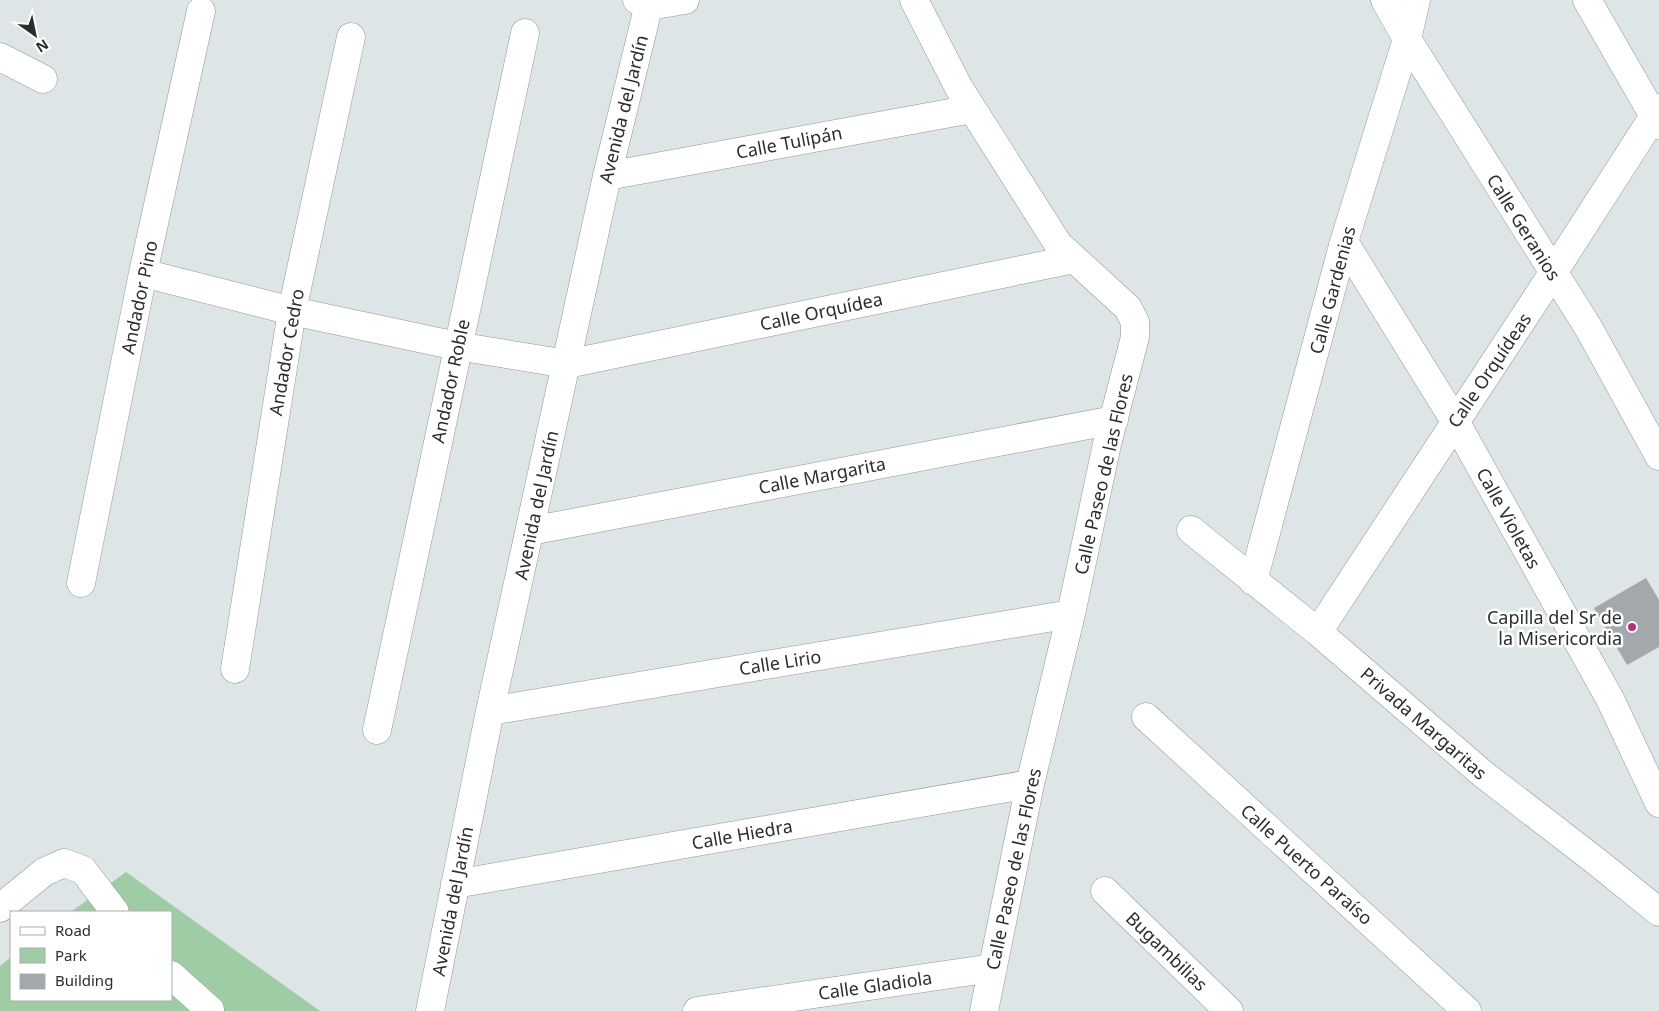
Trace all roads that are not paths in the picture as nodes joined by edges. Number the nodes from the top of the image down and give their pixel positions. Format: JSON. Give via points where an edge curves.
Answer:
{"nodes":[{"id":1,"x":685,"y":0,"type":"edge"},
{"id":2,"x":914,"y":0,"type":"edge"},
{"id":3,"x":1385,"y":0,"type":"edge"},
{"id":4,"x":1416,"y":0,"type":"edge"},
{"id":5,"x":1587,"y":0,"type":"edge"},
{"id":6,"x":645,"y":2,"type":"edge"},
{"id":7,"x":201,"y":11,"type":"dead end"},
{"id":8,"x":525,"y":33,"type":"dead end"},
{"id":9,"x":351,"y":37,"type":"dead end"},
{"id":10,"x":1407,"y":39,"type":"junction"},
{"id":11,"x":0,"y":57,"type":"edge"},
{"id":12,"x":43,"y":79,"type":"dead end"},
{"id":13,"x":972,"y":108,"type":"junction"},
{"id":14,"x":1657,"y":117,"type":"edge"},
{"id":15,"x":607,"y":176,"type":"junction"},
{"id":16,"x":1344,"y":242,"type":"junction"},
{"id":17,"x":1074,"y":259,"type":"junction"},
{"id":18,"x":143,"y":273,"type":"junction"},
{"id":19,"x":1553,"y":273,"type":"junction"},
{"id":20,"x":292,"y":312,"type":"junction"},
{"id":21,"x":458,"y":346,"type":"junction"},
{"id":22,"x":567,"y":364,"type":"junction"},
{"id":23,"x":1114,"y":420,"type":"junction"},
{"id":24,"x":1455,"y":421,"type":"junction"},
{"id":25,"x":1659,"y":456,"type":"edge"},
{"id":26,"x":1191,"y":530,"type":"dead end"},
{"id":27,"x":530,"y":531,"type":"junction"},
{"id":28,"x":1253,"y":581,"type":"junction"},
{"id":29,"x":81,"y":583,"type":"dead end"},
{"id":30,"x":1071,"y":614,"type":"junction"},
{"id":31,"x":1318,"y":632,"type":"junction"},
{"id":32,"x":235,"y":669,"type":"dead end"},
{"id":33,"x":490,"y":711,"type":"junction"},
{"id":34,"x":1146,"y":717,"type":"dead end"},
{"id":35,"x":377,"y":730,"type":"dead end"},
{"id":36,"x":1030,"y":784,"type":"junction"},
{"id":37,"x":1659,"y":803,"type":"edge"},
{"id":38,"x":455,"y":884,"type":"junction"},
{"id":39,"x":1105,"y":891,"type":"dead end"},
{"id":40,"x":0,"y":908,"type":"edge"},
{"id":41,"x":114,"y":911,"type":"edge"},
{"id":42,"x":1659,"y":912,"type":"edge"},
{"id":43,"x":993,"y":968,"type":"junction"},
{"id":44,"x":172,"y":976,"type":"edge"},
{"id":45,"x":210,"y":1010,"type":"dead end"},
{"id":46,"x":430,"y":1011,"type":"edge"},
{"id":47,"x":697,"y":1011,"type":"edge"},
{"id":48,"x":984,"y":1011,"type":"edge"},
{"id":49,"x":1229,"y":1011,"type":"edge"},
{"id":50,"x":1467,"y":1011,"type":"edge"}],
"edges":[{"from":1,"to":6,"type":"street"},
{"from":2,"to":13,"type":"street","name":"Calle Paseo de las Flores"},
{"from":3,"to":10,"type":"street","name":"Calle Geranios"},
{"from":4,"to":10,"type":"street","name":"Calle Gardenias"},
{"from":5,"to":14,"type":"street"},
{"from":6,"to":15,"type":"street","name":"Avenida del Jardín"},
{"from":7,"to":18,"type":"street","name":"Andador Pino"},
{"from":8,"to":21,"type":"street","name":"Andador Roble"},
{"from":9,"to":20,"type":"street","name":"Andador Cedro"},
{"from":10,"to":16,"type":"street","name":"Calle Gardenias"},
{"from":10,"to":19,"type":"street","name":"Calle Geranios"},
{"from":11,"to":12,"type":"street"},
{"from":13,"to":15,"type":"street","name":"Calle Tulipán"},
{"from":13,"to":17,"type":"street","name":"Calle Paseo de las Flores","via":[[1058,244]]},
{"from":14,"to":19,"type":"street","name":"Calle Orquídeas"},
{"from":15,"to":22,"type":"street","name":"Avenida del Jardín"},
{"from":16,"to":24,"type":"street","name":"Calle Violetas"},
{"from":16,"to":28,"type":"street","name":"Calle Gardenias"},
{"from":17,"to":22,"type":"street","name":"Calle Orquídea"},
{"from":17,"to":23,"type":"street","name":"Calle Paseo de las Flores","via":[[1128,308],[1135,322],[1135,337]]},
{"from":18,"to":20,"type":"street"},
{"from":18,"to":29,"type":"street","name":"Andador Pino"},
{"from":19,"to":24,"type":"street","name":"Calle Orquídeas"},
{"from":19,"to":25,"type":"street","name":"Calle Geranios","via":[[1588,327]]},
{"from":20,"to":21,"type":"street"},
{"from":20,"to":32,"type":"street","name":"Andador Cedro"},
{"from":21,"to":22,"type":"street"},
{"from":21,"to":35,"type":"street","name":"Andador Roble"},
{"from":22,"to":27,"type":"street","name":"Avenida del Jardín"},
{"from":23,"to":27,"type":"street","name":"Calle Margarita"},
{"from":23,"to":30,"type":"street","name":"Calle Paseo de las Flores"},
{"from":24,"to":31,"type":"street","name":"Calle Orquídeas"},
{"from":24,"to":37,"type":"street","name":"Calle Violetas","via":[[1610,699]]},
{"from":26,"to":28,"type":"street","name":"Privada Margaritas"},
{"from":27,"to":33,"type":"street","name":"Avenida del Jardín"},
{"from":28,"to":31,"type":"street","name":"Privada Margaritas"},
{"from":30,"to":33,"type":"street","name":"Calle Lirio"},
{"from":30,"to":36,"type":"street","name":"Calle Paseo de las Flores"},
{"from":31,"to":42,"type":"street","name":"Privada Margaritas","via":[[1483,774]]},
{"from":33,"to":38,"type":"street","name":"Avenida del Jardín"},
{"from":34,"to":50,"type":"street","name":"Calle Puerto Paraíso"},
{"from":36,"to":38,"type":"street","name":"Calle Hiedra"},
{"from":36,"to":43,"type":"street","name":"Calle Paseo de las Flores"},
{"from":38,"to":46,"type":"street","name":"Avenida del Jardín"},
{"from":39,"to":49,"type":"street","name":"Bugambilias"},
{"from":40,"to":41,"type":"street","via":[[44,872],[64,863],[83,870]]},
{"from":43,"to":47,"type":"street","name":"Calle Gladiola"},
{"from":43,"to":48,"type":"street","name":"Calle Paseo de las Flores"},
{"from":44,"to":45,"type":"street"}]}
